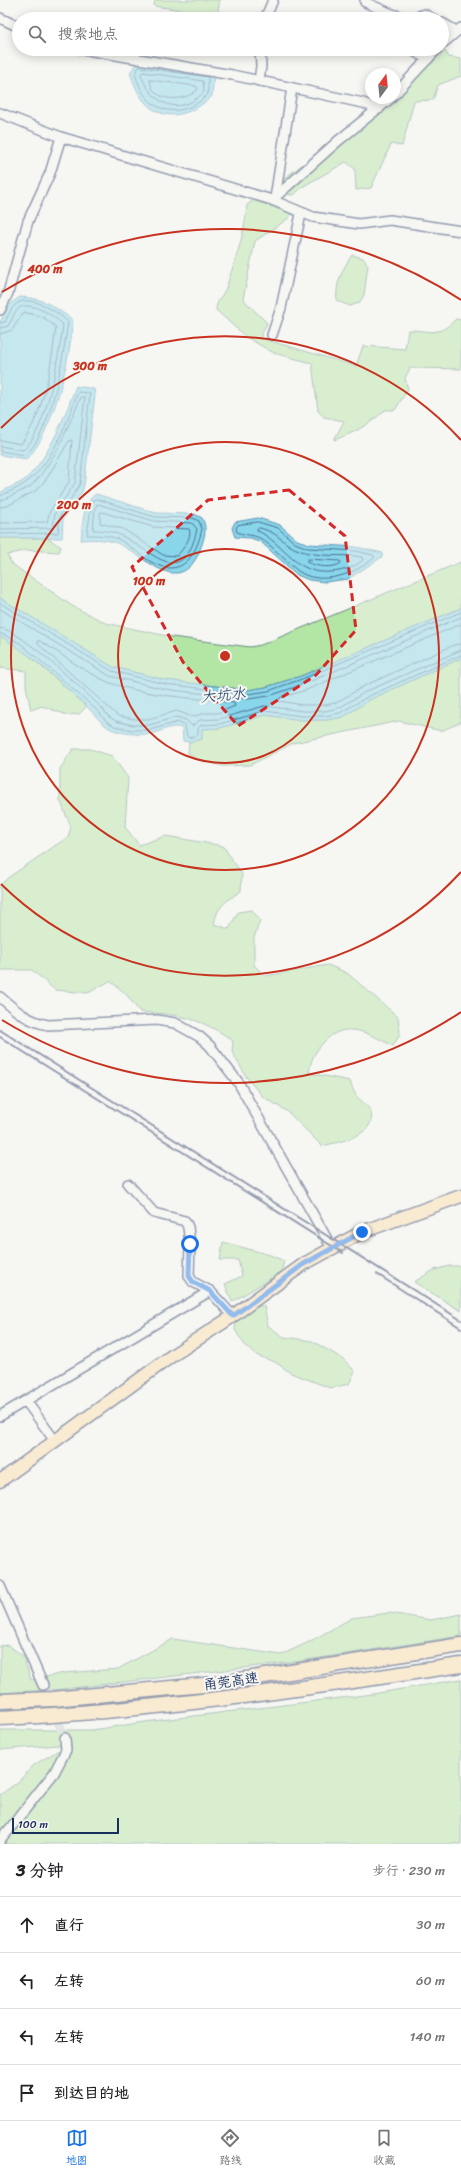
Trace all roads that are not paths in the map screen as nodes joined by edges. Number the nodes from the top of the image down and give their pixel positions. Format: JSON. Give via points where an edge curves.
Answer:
{"nodes":[{"id":1,"x":273,"y":0,"type":"edge"},
{"id":2,"x":366,"y":0,"type":"edge"},
{"id":3,"x":268,"y":12,"type":"edge"},
{"id":4,"x":388,"y":12,"type":"edge"},
{"id":5,"x":0,"y":18,"type":"edge"},
{"id":6,"x":12,"y":24,"type":"edge"},
{"id":7,"x":449,"y":26,"type":"edge"},
{"id":8,"x":459,"y":29,"type":"edge"},
{"id":9,"x":449,"y":38,"type":"edge"},
{"id":10,"x":120,"y":56,"type":"edge"},
{"id":11,"x":260,"y":56,"type":"edge"},
{"id":12,"x":423,"y":56,"type":"edge"},
{"id":13,"x":431,"y":56,"type":"edge"},
{"id":14,"x":428,"y":59,"type":"junction"},
{"id":15,"x":259,"y":81,"type":"junction"},
{"id":16,"x":292,"y":88,"type":"junction"},
{"id":17,"x":401,"y":88,"type":"edge"},
{"id":18,"x":384,"y":104,"type":"edge"},
{"id":19,"x":379,"y":109,"type":"junction"},
{"id":20,"x":0,"y":113,"type":"edge"},
{"id":21,"x":60,"y":137,"type":"junction"},
{"id":22,"x":274,"y":199,"type":"junction"},
{"id":23,"x":301,"y":214,"type":"junction"},
{"id":24,"x":461,"y":231,"type":"edge"},
{"id":25,"x":0,"y":310,"type":"edge"},
{"id":26,"x":272,"y":335,"type":"dead end"},
{"id":27,"x":0,"y":997,"type":"edge"},
{"id":28,"x":128,"y":1184,"type":"dead end"},
{"id":29,"x":461,"y":1196,"type":"edge"},
{"id":30,"x":332,"y":1248,"type":"junction"},
{"id":31,"x":210,"y":1291,"type":"junction"},
{"id":32,"x":233,"y":1316,"type":"junction"},
{"id":33,"x":26,"y":1401,"type":"junction"},
{"id":34,"x":0,"y":1416,"type":"edge"},
{"id":35,"x":55,"y":1441,"type":"junction"},
{"id":36,"x":0,"y":1481,"type":"edge"},
{"id":37,"x":0,"y":1586,"type":"edge"},
{"id":38,"x":461,"y":1646,"type":"edge"},
{"id":39,"x":461,"y":1665,"type":"edge"},
{"id":40,"x":43,"y":1685,"type":"tunnel mouth"},
{"id":41,"x":0,"y":1700,"type":"edge"},
{"id":42,"x":0,"y":1718,"type":"edge"},
{"id":43,"x":65,"y":1738,"type":"tunnel mouth"},
{"id":44,"x":0,"y":1841,"type":"edge"}],
"edges":[{"from":1,"to":3,"type":"street"},
{"from":2,"to":4,"type":"street","via":[[365,2]]},
{"from":5,"to":6,"type":"street"},
{"from":7,"to":8,"type":"street"},
{"from":8,"to":9,"type":"street"},
{"from":10,"to":15,"type":"street"},
{"from":11,"to":15,"type":"street"},
{"from":12,"to":14,"type":"street"},
{"from":13,"to":14,"type":"street"},
{"from":14,"to":17,"type":"street"},
{"from":15,"to":16,"type":"street"},
{"from":16,"to":19,"type":"street","via":[[363,103]]},
{"from":16,"to":22,"type":"street"},
{"from":18,"to":19,"type":"street"},
{"from":19,"to":22,"type":"street","via":[[338,141]]},
{"from":20,"to":21,"type":"street"},
{"from":21,"to":22,"type":"street"},
{"from":21,"to":25,"type":"street","via":[[50,173],[28,221],[8,293]]},
{"from":22,"to":23,"type":"street"},
{"from":23,"to":24,"type":"street","via":[[336,222],[359,224],[390,220]]},
{"from":23,"to":26,"type":"street","via":[[281,308]]},
{"from":27,"to":30,"type":"street","via":[[19,1014],[48,1025],[157,1020],[175,1023],[200,1037],[238,1082]]},
{"from":28,"to":31,"type":"street","via":[[154,1213],[185,1221],[190,1244],[189,1276],[193,1282]]},
{"from":29,"to":30,"type":"main road","via":[[362,1232]]},
{"from":30,"to":32,"type":"main road","via":[[304,1264]]},
{"from":31,"to":32,"type":"street"},
{"from":31,"to":33,"type":"street"},
{"from":32,"to":35,"type":"main road","via":[[173,1355]]},
{"from":33,"to":34,"type":"street"},
{"from":33,"to":35,"type":"street"},
{"from":35,"to":36,"type":"main road"},
{"from":37,"to":40,"type":"street"},
{"from":38,"to":41,"type":"highway","name":"甬莞高速","via":[[214,1684],[53,1699]]},
{"from":39,"to":42,"type":"highway","name":"甬莞高速","via":[[288,1691],[66,1715]]},
{"from":43,"to":44,"type":"street","via":[[66,1750],[54,1773]]}]}
